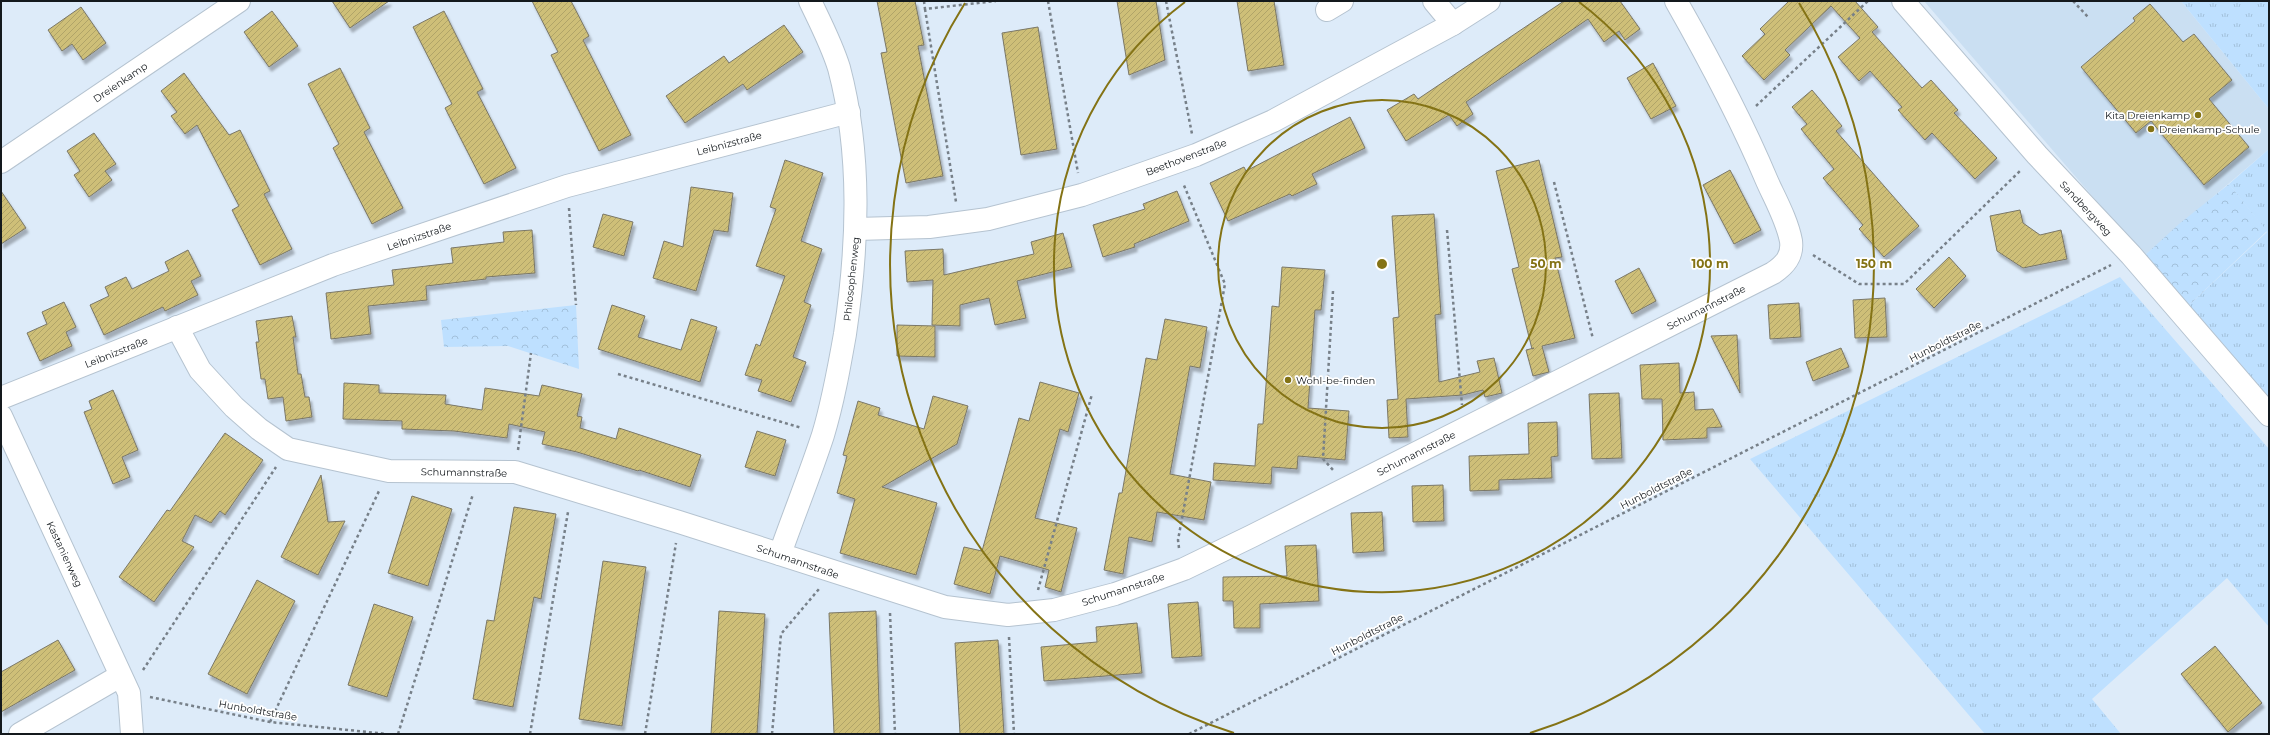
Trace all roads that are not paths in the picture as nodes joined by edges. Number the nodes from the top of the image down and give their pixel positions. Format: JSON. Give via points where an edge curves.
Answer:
{"nodes":[{"id":1,"x":239,"y":1,"type":"edge"},
{"id":2,"x":810,"y":1,"type":"edge"},
{"id":3,"x":1434,"y":1,"type":"edge"},
{"id":4,"x":1489,"y":1,"type":"edge"},
{"id":5,"x":1676,"y":1,"type":"edge"},
{"id":6,"x":1903,"y":1,"type":"edge"},
{"id":7,"x":1453,"y":24,"type":"junction"},
{"id":8,"x":849,"y":112,"type":"junction"},
{"id":9,"x":1,"y":162,"type":"edge"},
{"id":10,"x":856,"y":229,"type":"junction"},
{"id":11,"x":176,"y":327,"type":"junction"},
{"id":12,"x":1,"y":398,"type":"edge"},
{"id":13,"x":2269,"y":415,"type":"edge"},
{"id":14,"x":1,"y":416,"type":"edge"},
{"id":15,"x":780,"y":554,"type":"junction"},
{"id":16,"x":124,"y":684,"type":"junction"},
{"id":17,"x":20,"y":734,"type":"edge"},
{"id":18,"x":132,"y":734,"type":"edge"}],
"edges":[{"from":1,"to":9,"type":"street","name":"Dreienkamp"},
{"from":2,"to":8,"type":"street","name":"Philosophenweg","via":[[838,66]]},
{"from":3,"to":7,"type":"street"},
{"from":4,"to":7,"type":"street","name":"Beethovenstraße"},
{"from":5,"to":15,"type":"street","name":"Schumannstraße","via":[[1738,116],[1791,240],[1790,254],[1784,265],[1773,273],[1184,569],[1115,594],[1054,610],[1008,615],[945,607]]},
{"from":6,"to":13,"type":"street","name":"Sandbergweg","via":[[2037,155],[2131,255]]},
{"from":7,"to":10,"type":"street","name":"Beethovenstraße","via":[[1273,121],[1196,155],[1082,195],[988,219],[929,227]]},
{"from":8,"to":10,"type":"street","name":"Philosophenweg","via":[[854,158]]},
{"from":8,"to":11,"type":"street","name":"Leibnizstraße","via":[[567,186],[333,265]]},
{"from":10,"to":15,"type":"street","name":"Philosophenweg","via":[[849,308],[838,376],[823,434]]},
{"from":11,"to":12,"type":"street","name":"Leibnizstraße"},
{"from":11,"to":15,"type":"street","name":"Schumannstraße","via":[[200,370],[234,407],[259,429],[288,449],[389,471],[515,472]]},
{"from":14,"to":16,"type":"street","name":"Kastanienweg"},
{"from":16,"to":17,"type":"street"},
{"from":16,"to":18,"type":"street"}]}
